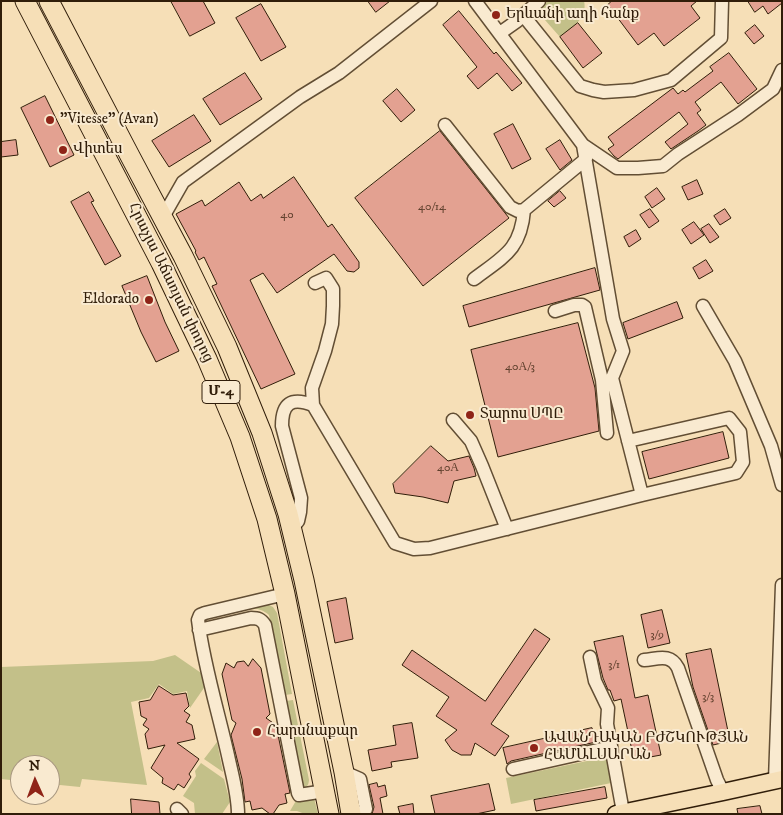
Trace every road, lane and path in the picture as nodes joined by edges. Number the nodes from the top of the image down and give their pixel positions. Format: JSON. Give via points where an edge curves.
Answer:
{"nodes":[{"id":1,"x":25,"y":1,"type":"edge"},
{"id":2,"x":49,"y":1,"type":"edge"},
{"id":3,"x":431,"y":1,"type":"edge"},
{"id":4,"x":476,"y":1,"type":"edge"},
{"id":5,"x":539,"y":1,"type":"edge"},
{"id":6,"x":722,"y":1,"type":"edge"},
{"id":7,"x":523,"y":16,"type":"junction"},
{"id":8,"x":500,"y":34,"type":"junction"},
{"id":9,"x":782,"y":70,"type":"edge"},
{"id":10,"x":445,"y":124,"type":"dead end"},
{"id":11,"x":583,"y":145,"type":"junction"},
{"id":12,"x":586,"y":159,"type":"junction"},
{"id":13,"x":524,"y":210,"type":"junction"},
{"id":14,"x":163,"y":217,"type":"junction"},
{"id":15,"x":474,"y":279,"type":"dead end"},
{"id":16,"x":315,"y":283,"type":"dead end"},
{"id":17,"x":703,"y":306,"type":"dead end"},
{"id":18,"x":555,"y":311,"type":"dead end"},
{"id":19,"x":607,"y":379,"type":"junction"},
{"id":20,"x":313,"y":405,"type":"junction"},
{"id":21,"x":454,"y":420,"type":"dead end"},
{"id":22,"x":607,"y":433,"type":"dead end"},
{"id":23,"x":628,"y":441,"type":"junction"},
{"id":24,"x":782,"y":485,"type":"edge"},
{"id":25,"x":642,"y":495,"type":"junction"},
{"id":26,"x":292,"y":530,"type":"junction"},
{"id":27,"x":508,"y":530,"type":"junction"},
{"id":28,"x":782,"y":585,"type":"edge"},
{"id":29,"x":284,"y":594,"type":"junction"},
{"id":30,"x":199,"y":630,"type":"junction"},
{"id":31,"x":590,"y":657,"type":"dead end"},
{"id":32,"x":644,"y":660,"type":"dead end"},
{"id":33,"x":611,"y":748,"type":"junction"},
{"id":34,"x":513,"y":769,"type":"dead end"},
{"id":35,"x":344,"y":772,"type":"junction"},
{"id":36,"x":778,"y":780,"type":"edge"},
{"id":37,"x":324,"y":790,"type":"junction"},
{"id":38,"x":723,"y":792,"type":"junction"},
{"id":39,"x":620,"y":813,"type":"edge"},
{"id":40,"x":238,"y":814,"type":"edge"},
{"id":41,"x":329,"y":814,"type":"edge"},
{"id":42,"x":351,"y":814,"type":"edge"},
{"id":43,"x":359,"y":814,"type":"edge"}],
"edges":[{"from":1,"to":29,"type":"highway","name":"Հրաչյա Աճառյան փողոց","number":"Մ-4","via":[[162,263],[207,359],[240,437],[267,519]]},
{"from":2,"to":14,"type":"highway","name":"Հրաչյա Աճառյան փողոց","number":"Մ-4"},
{"from":3,"to":14,"type":"street","via":[[339,72],[183,182]]},
{"from":4,"to":8,"type":"street"},
{"from":5,"to":7,"type":"street"},
{"from":6,"to":7,"type":"street","via":[[721,38],[671,80],[634,90],[604,92],[580,86]]},
{"from":7,"to":8,"type":"street"},
{"from":8,"to":11,"type":"street"},
{"from":9,"to":11,"type":"street","via":[[773,89],[663,166],[617,168]]},
{"from":10,"to":13,"type":"street","via":[[510,207]]},
{"from":11,"to":12,"type":"street"},
{"from":12,"to":13,"type":"street"},
{"from":12,"to":19,"type":"street","via":[[613,319],[624,351]]},
{"from":13,"to":15,"type":"street","via":[[521,232],[510,251]]},
{"from":14,"to":26,"type":"highway","name":"Հրաչյա Աճառյան փողոց","number":"Մ-4","via":[[227,347],[250,402]]},
{"from":16,"to":20,"type":"street","via":[[326,278],[332,289],[333,306],[332,324],[312,388]]},
{"from":17,"to":24,"type":"street","via":[[735,361],[770,446]]},
{"from":18,"to":19,"type":"street","via":[[574,305],[585,308]]},
{"from":19,"to":22,"type":"street"},
{"from":19,"to":23,"type":"street"},
{"from":20,"to":26,"type":"street","via":[[304,402],[288,404],[282,416],[300,498],[298,521]]},
{"from":20,"to":27,"type":"street","via":[[395,543],[414,549],[430,548]]},
{"from":21,"to":27,"type":"street","via":[[471,441]]},
{"from":23,"to":25,"type":"street"},
{"from":23,"to":25,"type":"street","via":[[729,418],[740,432],[743,462],[736,473]]},
{"from":25,"to":27,"type":"street"},
{"from":26,"to":35,"type":"highway","name":"Հրաչյա Աճառյան փողոց","number":"Մ-4"},
{"from":28,"to":36,"type":"street"},
{"from":29,"to":30,"type":"street","via":[[200,615]]},
{"from":29,"to":37,"type":"highway","name":"Հրաչյա Աճառյան փողոց","number":"Մ-4"},
{"from":30,"to":37,"type":"street","via":[[251,618],[265,624],[298,793]]},
{"from":30,"to":40,"type":"street","via":[[230,764]]},
{"from":31,"to":33,"type":"street","via":[[594,681],[608,708]]},
{"from":32,"to":38,"type":"street","via":[[666,658],[676,663]]},
{"from":33,"to":34,"type":"street"},
{"from":33,"to":39,"type":"street"},
{"from":35,"to":42,"type":"highway","name":"Հրաչյա Աճառյան փողոց","number":"Մ-4"},
{"from":35,"to":43,"type":"street","via":[[360,779],[366,809]]},
{"from":36,"to":38,"type":"main road"},
{"from":37,"to":41,"type":"highway","name":"Հրաչյա Աճառյան փողոց","number":"Մ-4"},
{"from":38,"to":39,"type":"main road"}]}
